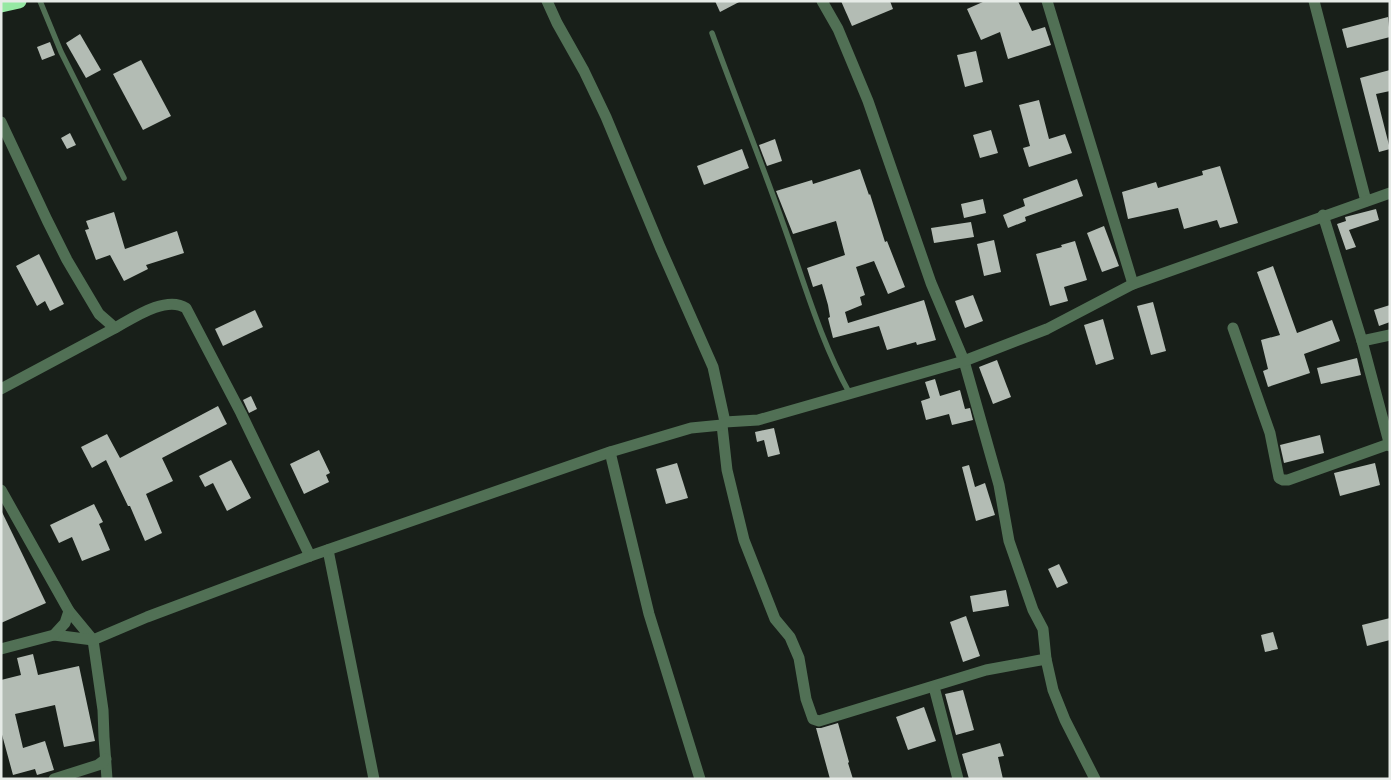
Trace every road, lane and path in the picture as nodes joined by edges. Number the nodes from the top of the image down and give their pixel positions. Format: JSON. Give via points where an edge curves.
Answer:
{"nodes":[{"id":1,"x":19,"y":1,"type":"edge"},
{"id":2,"x":40,"y":1,"type":"edge"},
{"id":3,"x":547,"y":1,"type":"edge"},
{"id":4,"x":822,"y":1,"type":"edge"},
{"id":5,"x":1047,"y":1,"type":"edge"},
{"id":6,"x":1314,"y":1,"type":"edge"},
{"id":7,"x":1,"y":5,"type":"edge"},
{"id":8,"x":712,"y":33,"type":"dead end"},
{"id":9,"x":1,"y":122,"type":"edge"},
{"id":10,"x":124,"y":178,"type":"dead end"},
{"id":11,"x":1390,"y":193,"type":"edge"},
{"id":12,"x":1366,"y":201,"type":"junction"},
{"id":13,"x":1324,"y":216,"type":"junction"},
{"id":14,"x":1134,"y":284,"type":"junction"},
{"id":15,"x":115,"y":328,"type":"junction"},
{"id":16,"x":1233,"y":328,"type":"dead end"},
{"id":17,"x":1390,"y":335,"type":"edge"},
{"id":18,"x":1362,"y":341,"type":"junction"},
{"id":19,"x":964,"y":362,"type":"junction"},
{"id":20,"x":1,"y":389,"type":"edge"},
{"id":21,"x":850,"y":394,"type":"junction"},
{"id":22,"x":724,"y":423,"type":"junction"},
{"id":23,"x":1390,"y":445,"type":"edge"},
{"id":24,"x":610,"y":452,"type":"junction"},
{"id":25,"x":1,"y":490,"type":"edge"},
{"id":26,"x":328,"y":550,"type":"junction"},
{"id":27,"x":310,"y":556,"type":"junction"},
{"id":28,"x":69,"y":612,"type":"junction"},
{"id":29,"x":54,"y":634,"type":"junction"},
{"id":30,"x":93,"y":640,"type":"junction"},
{"id":31,"x":1,"y":648,"type":"edge"},
{"id":32,"x":1046,"y":659,"type":"junction"},
{"id":33,"x":934,"y":687,"type":"junction"},
{"id":34,"x":106,"y":759,"type":"junction"},
{"id":35,"x":54,"y":779,"type":"edge"},
{"id":36,"x":107,"y":779,"type":"edge"},
{"id":37,"x":374,"y":779,"type":"edge"},
{"id":38,"x":700,"y":779,"type":"edge"},
{"id":39,"x":958,"y":779,"type":"edge"},
{"id":40,"x":1095,"y":779,"type":"edge"}],
"edges":[{"from":1,"to":7,"type":"highway"},
{"from":2,"to":10,"type":"lane","via":[[61,52]]},
{"from":3,"to":22,"type":"street","via":[[606,117],[713,367]]},
{"from":4,"to":19,"type":"street","via":[[838,29],[868,101],[931,283]]},
{"from":5,"to":14,"type":"street"},
{"from":6,"to":12,"type":"street"},
{"from":8,"to":21,"type":"lane","via":[[810,303]]},
{"from":9,"to":15,"type":"street","via":[[67,260],[99,314]]},
{"from":11,"to":12,"type":"street"},
{"from":12,"to":13,"type":"street"},
{"from":13,"to":14,"type":"street"},
{"from":13,"to":18,"type":"street"},
{"from":14,"to":19,"type":"street","via":[[1047,329]]},
{"from":15,"to":20,"type":"street"},
{"from":15,"to":27,"type":"street","via":[[156,306],[181,304],[186,308]]},
{"from":16,"to":23,"type":"street","via":[[1270,433],[1279,478],[1288,480]]},
{"from":17,"to":18,"type":"street"},
{"from":18,"to":23,"type":"street"},
{"from":19,"to":21,"type":"street"},
{"from":19,"to":32,"type":"street","via":[[999,485],[1008,541],[1043,629]]},
{"from":21,"to":22,"type":"street","via":[[758,420]]},
{"from":22,"to":24,"type":"street","via":[[691,428]]},
{"from":22,"to":33,"type":"street","via":[[727,470],[744,540],[775,619],[790,637],[799,658],[813,719],[819,722]]},
{"from":24,"to":26,"type":"street"},
{"from":24,"to":38,"type":"street","via":[[649,614]]},
{"from":25,"to":28,"type":"street"},
{"from":26,"to":27,"type":"street"},
{"from":26,"to":37,"type":"street"},
{"from":27,"to":30,"type":"street"},
{"from":28,"to":29,"type":"street","via":[[65,623]]},
{"from":28,"to":30,"type":"street"},
{"from":29,"to":30,"type":"street"},
{"from":29,"to":31,"type":"street"},
{"from":30,"to":34,"type":"street"},
{"from":32,"to":33,"type":"street","via":[[986,670]]},
{"from":32,"to":40,"type":"street","via":[[1053,690]]},
{"from":33,"to":39,"type":"street"},
{"from":34,"to":35,"type":"street","via":[[98,765]]},
{"from":34,"to":36,"type":"street"}]}
